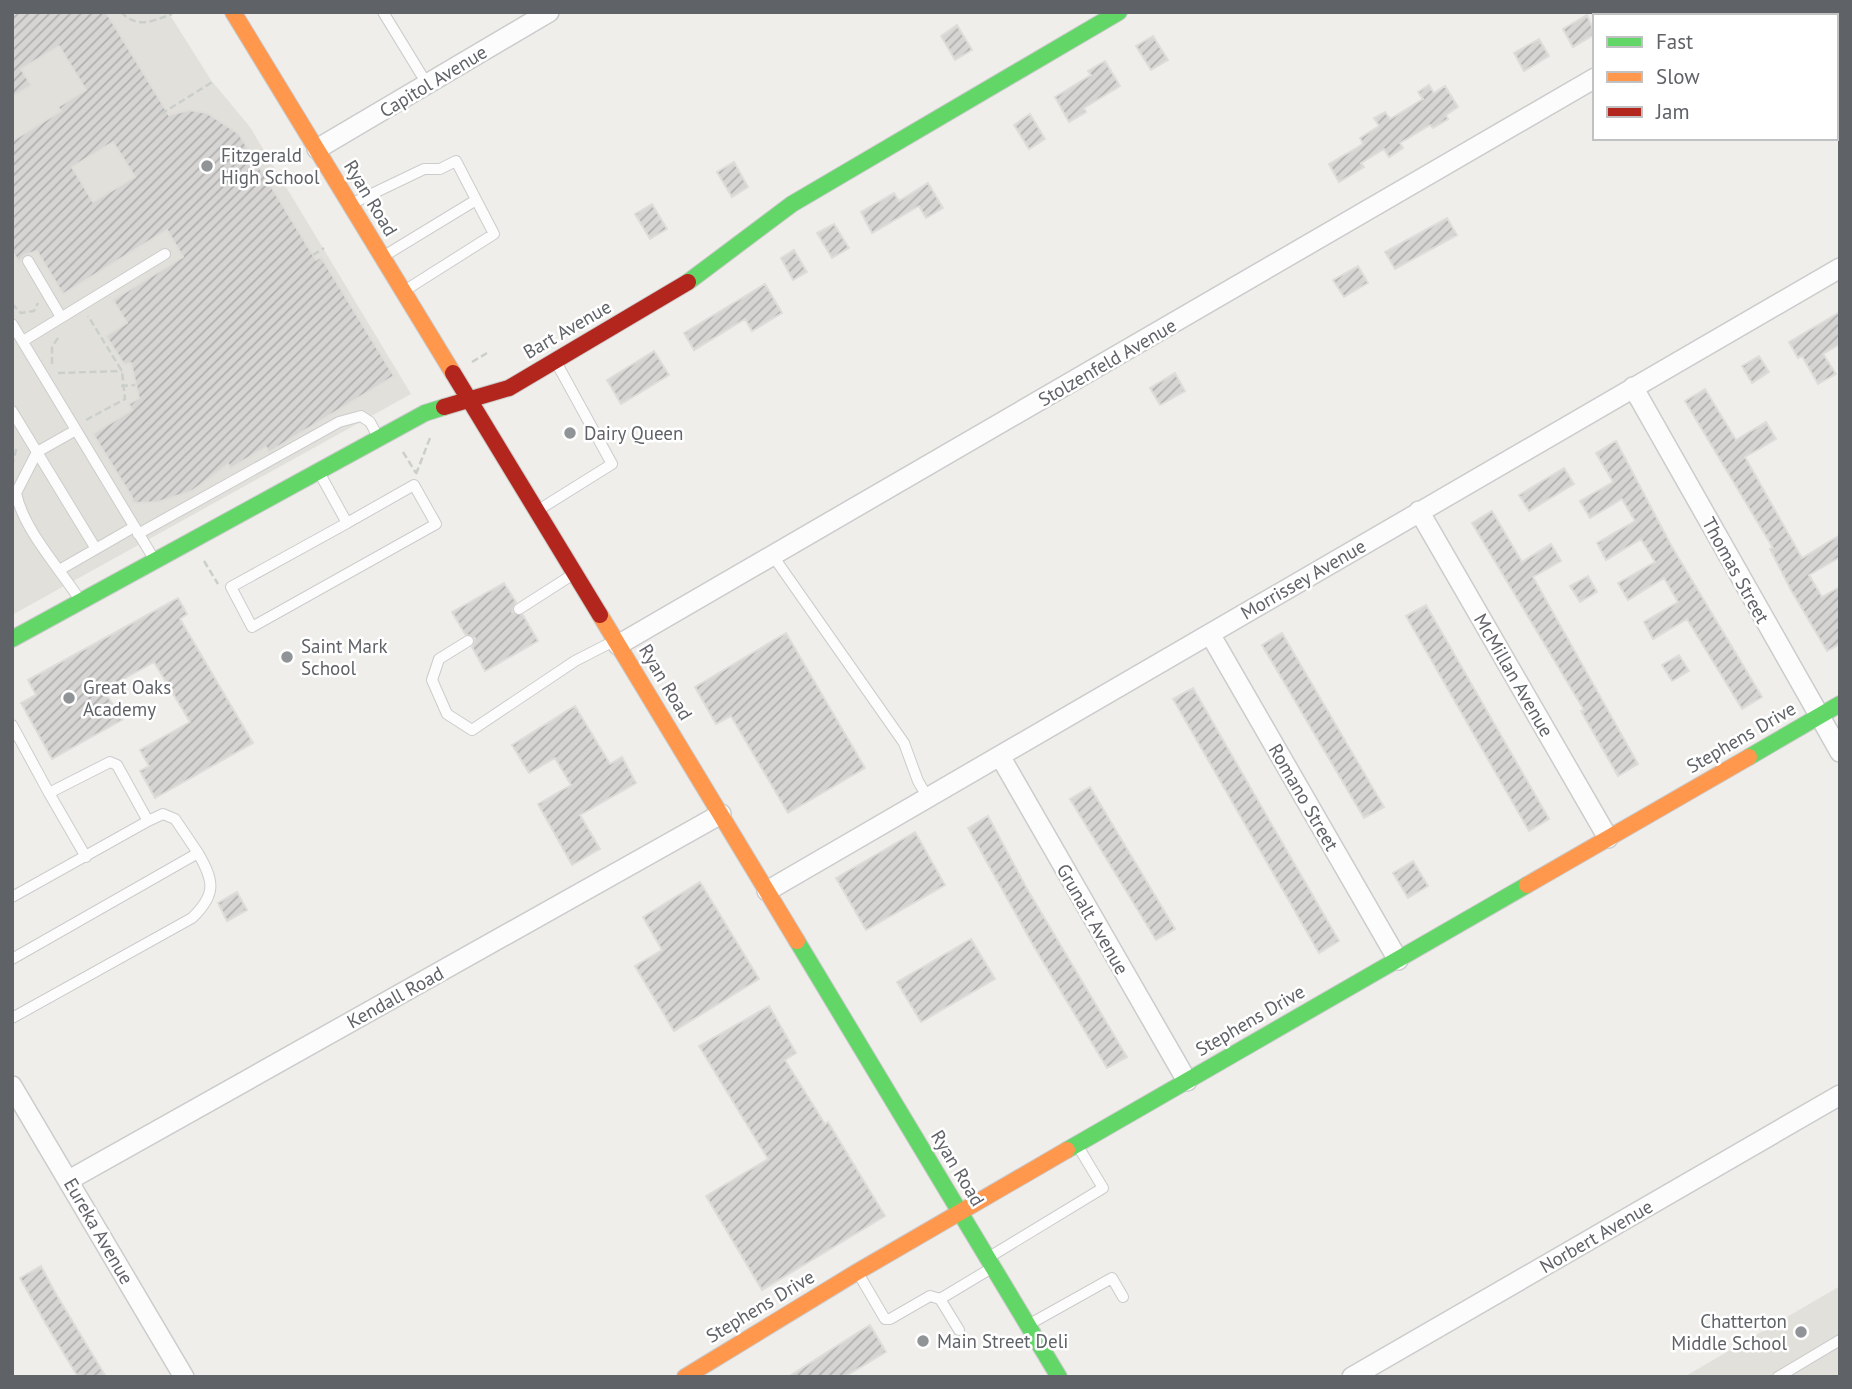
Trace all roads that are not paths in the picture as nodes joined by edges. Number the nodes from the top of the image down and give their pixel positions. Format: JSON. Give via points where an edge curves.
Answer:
{"nodes":[{"id":1,"x":233,"y":12,"type":"edge"},
{"id":2,"x":383,"y":12,"type":"edge"},
{"id":3,"x":549,"y":12,"type":"edge"},
{"id":4,"x":1119,"y":12,"type":"edge"},
{"id":5,"x":1593,"y":79,"type":"edge"},
{"id":6,"x":427,"y":84,"type":"junction"},
{"id":7,"x":317,"y":149,"type":"junction"},
{"id":8,"x":476,"y":200,"type":"junction"},
{"id":9,"x":351,"y":204,"type":"junction"},
{"id":10,"x":165,"y":254,"type":"dead end"},
{"id":11,"x":383,"y":257,"type":"junction"},
{"id":12,"x":28,"y":261,"type":"dead end"},
{"id":13,"x":1840,"y":268,"type":"edge"},
{"id":14,"x":404,"y":292,"type":"junction"},
{"id":15,"x":61,"y":317,"type":"junction"},
{"id":16,"x":12,"y":324,"type":"edge"},
{"id":17,"x":23,"y":341,"type":"junction"},
{"id":18,"x":555,"y":360,"type":"junction"},
{"id":19,"x":1633,"y":387,"type":"junction"},
{"id":20,"x":469,"y":399,"type":"junction"},
{"id":21,"x":12,"y":411,"type":"edge"},
{"id":22,"x":76,"y":430,"type":"junction"},
{"id":23,"x":379,"y":438,"type":"junction"},
{"id":24,"x":37,"y":453,"type":"junction"},
{"id":25,"x":318,"y":471,"type":"junction"},
{"id":26,"x":537,"y":511,"type":"junction"},
{"id":27,"x":1419,"y":512,"type":"junction"},
{"id":28,"x":347,"y":523,"type":"junction"},
{"id":29,"x":136,"y":530,"type":"junction"},
{"id":30,"x":96,"y":549,"type":"junction"},
{"id":31,"x":773,"y":556,"type":"junction"},
{"id":32,"x":154,"y":559,"type":"junction"},
{"id":33,"x":61,"y":569,"type":"junction"},
{"id":34,"x":575,"y":573,"type":"junction"},
{"id":35,"x":80,"y":600,"type":"junction"},
{"id":36,"x":519,"y":609,"type":"dead end"},
{"id":37,"x":1210,"y":634,"type":"junction"},
{"id":38,"x":12,"y":639,"type":"edge"},
{"id":39,"x":468,"y":641,"type":"dead end"},
{"id":40,"x":617,"y":643,"type":"junction"},
{"id":41,"x":1840,"y":704,"type":"edge"},
{"id":42,"x":1819,"y":716,"type":"junction"},
{"id":43,"x":12,"y":725,"type":"edge"},
{"id":44,"x":1840,"y":752,"type":"edge"},
{"id":45,"x":1000,"y":756,"type":"junction"},
{"id":46,"x":49,"y":793,"type":"junction"},
{"id":47,"x":929,"y":798,"type":"junction"},
{"id":48,"x":721,"y":814,"type":"junction"},
{"id":49,"x":148,"y":821,"type":"junction"},
{"id":50,"x":1608,"y":838,"type":"junction"},
{"id":51,"x":198,"y":853,"type":"junction"},
{"id":52,"x":86,"y":857,"type":"junction"},
{"id":53,"x":767,"y":891,"type":"junction"},
{"id":54,"x":12,"y":897,"type":"edge"},
{"id":55,"x":12,"y":959,"type":"edge"},
{"id":56,"x":1398,"y":960,"type":"junction"},
{"id":57,"x":14,"y":1015,"type":"edge"},
{"id":58,"x":1186,"y":1081,"type":"junction"},
{"id":59,"x":12,"y":1086,"type":"edge"},
{"id":60,"x":1840,"y":1095,"type":"edge"},
{"id":61,"x":1077,"y":1146,"type":"junction"},
{"id":62,"x":69,"y":1180,"type":"junction"},
{"id":63,"x":960,"y":1213,"type":"junction"},
{"id":64,"x":990,"y":1263,"type":"junction"},
{"id":65,"x":857,"y":1272,"type":"junction"},
{"id":66,"x":1123,"y":1297,"type":"dead end"},
{"id":67,"x":940,"y":1299,"type":"junction"},
{"id":68,"x":1028,"y":1325,"type":"junction"},
{"id":69,"x":959,"y":1330,"type":"dead end"},
{"id":70,"x":1840,"y":1340,"type":"edge"},
{"id":71,"x":184,"y":1377,"type":"edge"},
{"id":72,"x":684,"y":1377,"type":"edge"},
{"id":73,"x":1059,"y":1377,"type":"edge"},
{"id":74,"x":1352,"y":1377,"type":"edge"},
{"id":75,"x":1778,"y":1377,"type":"edge"}],
"edges":[{"from":1,"to":7,"type":"street","name":"Ryan Road"},
{"from":2,"to":6,"type":"lane"},
{"from":3,"to":6,"type":"street","name":"Capitol Avenue"},
{"from":4,"to":18,"type":"street","name":"Bart Avenue","via":[[792,204],[704,272]]},
{"from":5,"to":31,"type":"street","name":"Stolzenfeld Avenue"},
{"from":6,"to":7,"type":"street","name":"Capitol Avenue"},
{"from":7,"to":9,"type":"street","name":"Ryan Road"},
{"from":8,"to":9,"type":"lane","via":[[456,162],[424,169]]},
{"from":8,"to":11,"type":"lane"},
{"from":8,"to":14,"type":"lane","via":[[494,234]]},
{"from":9,"to":11,"type":"street","name":"Ryan Road"},
{"from":10,"to":15,"type":"lane"},
{"from":11,"to":14,"type":"street","name":"Ryan Road"},
{"from":12,"to":15,"type":"lane"},
{"from":13,"to":19,"type":"street","name":"Morrissey Avenue"},
{"from":14,"to":20,"type":"street","name":"Ryan Road"},
{"from":15,"to":17,"type":"lane"},
{"from":16,"to":17,"type":"lane"},
{"from":17,"to":22,"type":"lane"},
{"from":18,"to":20,"type":"street","name":"Bart Avenue","via":[[509,388]]},
{"from":18,"to":26,"type":"lane","via":[[612,464]]},
{"from":19,"to":27,"type":"street","name":"Morrissey Avenue"},
{"from":19,"to":42,"type":"street","name":"Thomas Street"},
{"from":20,"to":23,"type":"street","name":"Bart Avenue","via":[[425,414]]},
{"from":20,"to":26,"type":"street","name":"Ryan Road"},
{"from":21,"to":24,"type":"lane"},
{"from":22,"to":24,"type":"lane"},
{"from":22,"to":29,"type":"lane"},
{"from":23,"to":25,"type":"street","name":"Bart Avenue"},
{"from":23,"to":29,"type":"lane","via":[[361,416],[339,422]]},
{"from":24,"to":30,"type":"lane"},
{"from":24,"to":33,"type":"lane","via":[[18,487],[18,501]]},
{"from":25,"to":28,"type":"lane"},
{"from":25,"to":32,"type":"street","name":"Bart Avenue"},
{"from":26,"to":34,"type":"street","name":"Ryan Road"},
{"from":27,"to":37,"type":"street","name":"Morrissey Avenue"},
{"from":27,"to":50,"type":"street","name":"McMillan Avenue"},
{"from":28,"to":28,"type":"lane","via":[[414,485],[436,524],[252,627],[231,587]]},
{"from":29,"to":30,"type":"lane"},
{"from":29,"to":32,"type":"lane"},
{"from":30,"to":33,"type":"lane"},
{"from":31,"to":40,"type":"street","name":"Stolzenfeld Avenue"},
{"from":31,"to":47,"type":"lane","via":[[904,743]]},
{"from":32,"to":35,"type":"street","name":"Bart Avenue"},
{"from":33,"to":35,"type":"lane"},
{"from":34,"to":36,"type":"lane"},
{"from":34,"to":40,"type":"street","name":"Ryan Road"},
{"from":35,"to":38,"type":"street","name":"Bart Avenue"},
{"from":37,"to":45,"type":"street","name":"Morrissey Avenue"},
{"from":37,"to":56,"type":"street","name":"Romano Street"},
{"from":39,"to":40,"type":"lane","via":[[439,659],[432,680],[447,714],[472,730],[575,661]]},
{"from":40,"to":48,"type":"street","name":"Ryan Road"},
{"from":41,"to":42,"type":"street","name":"Stephens Drive"},
{"from":42,"to":44,"type":"street","name":"Thomas Street"},
{"from":42,"to":50,"type":"street","name":"Stephens Drive"},
{"from":43,"to":46,"type":"lane"},
{"from":45,"to":47,"type":"street","name":"Morrissey Avenue"},
{"from":45,"to":58,"type":"street","name":"Grunalt Avenue"},
{"from":46,"to":49,"type":"lane","via":[[110,761],[117,765]]},
{"from":46,"to":52,"type":"lane"},
{"from":47,"to":53,"type":"street","name":"Morrissey Avenue"},
{"from":48,"to":53,"type":"street","name":"Ryan Road"},
{"from":48,"to":62,"type":"street","name":"Kendall Road"},
{"from":49,"to":51,"type":"lane","via":[[163,814],[175,819]]},
{"from":49,"to":52,"type":"lane"},
{"from":50,"to":56,"type":"street","name":"Stephens Drive"},
{"from":51,"to":55,"type":"lane"},
{"from":51,"to":57,"type":"lane","via":[[212,888],[192,918]]},
{"from":52,"to":54,"type":"lane"},
{"from":53,"to":63,"type":"street","name":"Ryan Road"},
{"from":56,"to":58,"type":"street","name":"Stephens Drive"},
{"from":58,"to":61,"type":"street","name":"Stephens Drive"},
{"from":59,"to":62,"type":"street","name":"Eureka Avenue"},
{"from":60,"to":74,"type":"street","name":"Norbert Avenue"},
{"from":61,"to":63,"type":"street","name":"Stephens Drive"},
{"from":61,"to":64,"type":"lane","via":[[1103,1188]]},
{"from":62,"to":71,"type":"street","name":"Eureka Avenue"},
{"from":63,"to":64,"type":"street","name":"Ryan Road"},
{"from":63,"to":65,"type":"street","name":"Stephens Drive"},
{"from":64,"to":67,"type":"lane"},
{"from":64,"to":68,"type":"street","name":"Ryan Road"},
{"from":65,"to":67,"type":"lane","via":[[885,1318],[930,1296]]},
{"from":65,"to":72,"type":"street","name":"Stephens Drive"},
{"from":66,"to":68,"type":"lane","via":[[1112,1278]]},
{"from":67,"to":69,"type":"lane"},
{"from":68,"to":73,"type":"street","name":"Ryan Road"},
{"from":70,"to":75,"type":"lane"}]}
